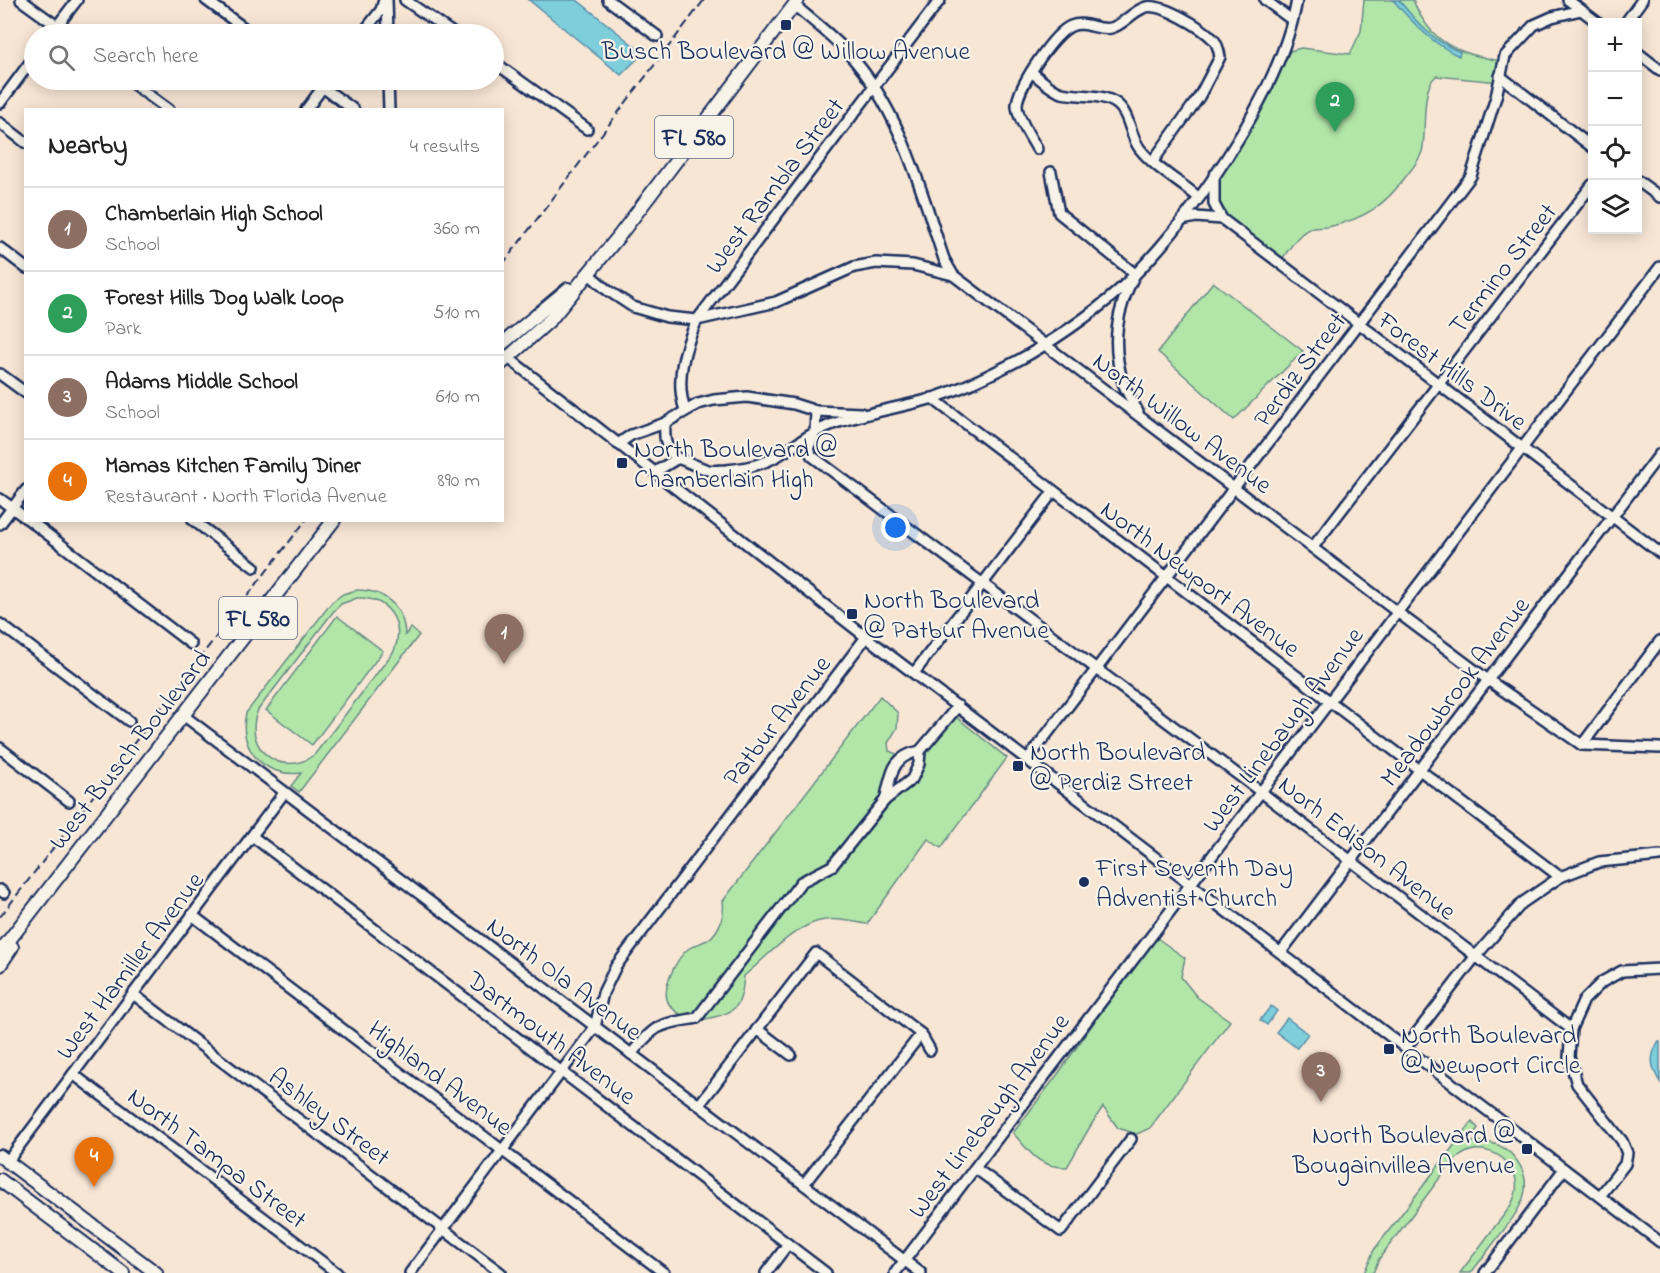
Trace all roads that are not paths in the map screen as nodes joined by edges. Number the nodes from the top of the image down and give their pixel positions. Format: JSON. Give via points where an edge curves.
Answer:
{"nodes":[{"id":1,"x":21,"y":0,"type":"edge"},
{"id":2,"x":77,"y":0,"type":"edge"},
{"id":3,"x":206,"y":0,"type":"edge"},
{"id":4,"x":386,"y":0,"type":"edge"},
{"id":5,"x":405,"y":0,"type":"edge"},
{"id":6,"x":608,"y":0,"type":"edge"},
{"id":7,"x":940,"y":0,"type":"edge"},
{"id":8,"x":1265,"y":0,"type":"edge"},
{"id":9,"x":1297,"y":0,"type":"edge"},
{"id":10,"x":1568,"y":0,"type":"edge"},
{"id":11,"x":1642,"y":0,"type":"edge"},
{"id":12,"x":796,"y":2,"type":"edge"},
{"id":13,"x":1581,"y":10,"type":"junction"},
{"id":14,"x":1592,"y":18,"type":"edge"},
{"id":15,"x":1629,"y":18,"type":"edge"},
{"id":16,"x":1292,"y":20,"type":"junction"},
{"id":17,"x":47,"y":24,"type":"edge"},
{"id":18,"x":59,"y":24,"type":"edge"},
{"id":19,"x":238,"y":24,"type":"edge"},
{"id":20,"x":370,"y":24,"type":"edge"},
{"id":21,"x":387,"y":24,"type":"edge"},
{"id":22,"x":440,"y":24,"type":"edge"},
{"id":23,"x":657,"y":36,"type":"dead end"},
{"id":24,"x":1642,"y":56,"type":"edge"},
{"id":25,"x":504,"y":69,"type":"edge"},
{"id":26,"x":1660,"y":70,"type":"edge"},
{"id":27,"x":24,"y":71,"type":"edge"},
{"id":28,"x":1031,"y":72,"type":"junction"},
{"id":29,"x":1500,"y":76,"type":"junction"},
{"id":30,"x":874,"y":88,"type":"junction"},
{"id":31,"x":142,"y":90,"type":"edge"},
{"id":32,"x":320,"y":90,"type":"edge"},
{"id":33,"x":333,"y":90,"type":"edge"},
{"id":34,"x":388,"y":90,"type":"edge"},
{"id":35,"x":0,"y":103,"type":"edge"},
{"id":36,"x":166,"y":108,"type":"edge"},
{"id":37,"x":307,"y":108,"type":"edge"},
{"id":38,"x":352,"y":108,"type":"edge"},
{"id":39,"x":389,"y":108,"type":"edge"},
{"id":40,"x":0,"y":123,"type":"edge"},
{"id":41,"x":587,"y":129,"type":"dead end"},
{"id":42,"x":24,"y":141,"type":"edge"},
{"id":43,"x":1588,"y":143,"type":"edge"},
{"id":44,"x":1037,"y":149,"type":"dead end"},
{"id":45,"x":1153,"y":161,"type":"junction"},
{"id":46,"x":1051,"y":172,"type":"dead end"},
{"id":47,"x":1214,"y":175,"type":"junction"},
{"id":48,"x":1642,"y":184,"type":"edge"},
{"id":49,"x":1588,"y":191,"type":"edge"},
{"id":50,"x":1198,"y":197,"type":"junction"},
{"id":51,"x":1660,"y":197,"type":"edge"},
{"id":52,"x":1222,"y":219,"type":"junction"},
{"id":53,"x":1182,"y":220,"type":"junction"},
{"id":54,"x":0,"y":248,"type":"edge"},
{"id":55,"x":24,"y":266,"type":"edge"},
{"id":56,"x":1660,"y":267,"type":"edge"},
{"id":57,"x":588,"y":273,"type":"junction"},
{"id":58,"x":953,"y":274,"type":"junction"},
{"id":59,"x":1135,"y":274,"type":"junction"},
{"id":60,"x":697,"y":320,"type":"junction"},
{"id":61,"x":1359,"y":326,"type":"junction"},
{"id":62,"x":504,"y":342,"type":"edge"},
{"id":63,"x":1046,"y":344,"type":"junction"},
{"id":64,"x":505,"y":358,"type":"edge"},
{"id":65,"x":0,"y":374,"type":"edge"},
{"id":66,"x":1438,"y":385,"type":"junction"},
{"id":67,"x":24,"y":392,"type":"edge"},
{"id":68,"x":932,"y":398,"type":"junction"},
{"id":69,"x":685,"y":411,"type":"junction"},
{"id":70,"x":816,"y":411,"type":"junction"},
{"id":71,"x":873,"y":413,"type":"junction"},
{"id":72,"x":1141,"y":417,"type":"junction"},
{"id":73,"x":665,"y":423,"type":"junction"},
{"id":74,"x":814,"y":433,"type":"junction"},
{"id":75,"x":618,"y":444,"type":"junction"},
{"id":76,"x":1522,"y":448,"type":"junction"},
{"id":77,"x":1660,"y":454,"type":"edge"},
{"id":78,"x":677,"y":459,"type":"junction"},
{"id":79,"x":654,"y":472,"type":"junction"},
{"id":80,"x":1235,"y":488,"type":"junction"},
{"id":81,"x":1053,"y":492,"type":"junction"},
{"id":82,"x":24,"y":493,"type":"edge"},
{"id":83,"x":0,"y":499,"type":"edge"},
{"id":84,"x":12,"y":508,"type":"junction"},
{"id":85,"x":24,"y":517,"type":"edge"},
{"id":86,"x":1612,"y":517,"type":"junction"},
{"id":87,"x":31,"y":522,"type":"edge"},
{"id":88,"x":196,"y":522,"type":"edge"},
{"id":89,"x":332,"y":522,"type":"edge"},
{"id":90,"x":0,"y":524,"type":"edge"},
{"id":91,"x":1313,"y":548,"type":"junction"},
{"id":92,"x":1660,"y":554,"type":"edge"},
{"id":93,"x":254,"y":567,"type":"dead end"},
{"id":94,"x":1167,"y":578,"type":"junction"},
{"id":95,"x":982,"y":583,"type":"junction"},
{"id":96,"x":1397,"y":612,"type":"junction"},
{"id":97,"x":0,"y":624,"type":"edge"},
{"id":98,"x":866,"y":637,"type":"junction"},
{"id":99,"x":1660,"y":641,"type":"edge"},
{"id":100,"x":191,"y":644,"type":"dead end"},
{"id":101,"x":1098,"y":669,"type":"junction"},
{"id":102,"x":914,"y":673,"type":"junction"},
{"id":103,"x":1488,"y":680,"type":"junction"},
{"id":104,"x":1329,"y":702,"type":"junction"},
{"id":105,"x":958,"y":706,"type":"junction"},
{"id":106,"x":183,"y":715,"type":"junction"},
{"id":107,"x":129,"y":721,"type":"dead end"},
{"id":108,"x":1582,"y":745,"type":"junction"},
{"id":109,"x":0,"y":748,"type":"edge"},
{"id":110,"x":1660,"y":748,"type":"edge"},
{"id":111,"x":920,"y":751,"type":"junction"},
{"id":112,"x":1028,"y":759,"type":"junction"},
{"id":113,"x":1420,"y":770,"type":"junction"},
{"id":114,"x":1261,"y":792,"type":"junction"},
{"id":115,"x":284,"y":793,"type":"junction"},
{"id":116,"x":885,"y":800,"type":"junction"},
{"id":117,"x":69,"y":801,"type":"dead end"},
{"id":118,"x":252,"y":836,"type":"junction"},
{"id":119,"x":1660,"y":856,"type":"edge"},
{"id":120,"x":1350,"y":860,"type":"junction"},
{"id":121,"x":1560,"y":877,"type":"junction"},
{"id":122,"x":1191,"y":884,"type":"junction"},
{"id":123,"x":48,"y":890,"type":"junction"},
{"id":124,"x":192,"y":915,"type":"junction"},
{"id":125,"x":0,"y":952,"type":"edge"},
{"id":126,"x":1281,"y":952,"type":"junction"},
{"id":127,"x":1475,"y":957,"type":"junction"},
{"id":128,"x":0,"y":965,"type":"edge"},
{"id":129,"x":1660,"y":969,"type":"edge"},
{"id":130,"x":133,"y":994,"type":"junction"},
{"id":131,"x":595,"y":1027,"type":"junction"},
{"id":132,"x":757,"y":1029,"type":"junction"},
{"id":133,"x":1571,"y":1029,"type":"junction"},
{"id":134,"x":921,"y":1034,"type":"junction"},
{"id":135,"x":1406,"y":1047,"type":"junction"},
{"id":136,"x":930,"y":1050,"type":"dead end"},
{"id":137,"x":631,"y":1054,"type":"junction"},
{"id":138,"x":791,"y":1055,"type":"dead end"},
{"id":139,"x":563,"y":1071,"type":"junction"},
{"id":140,"x":73,"y":1074,"type":"junction"},
{"id":141,"x":699,"y":1104,"type":"junction"},
{"id":142,"x":1131,"y":1139,"type":"dead end"},
{"id":143,"x":502,"y":1150,"type":"junction"},
{"id":144,"x":3,"y":1159,"type":"edge"},
{"id":145,"x":975,"y":1168,"type":"junction"},
{"id":146,"x":1564,"y":1169,"type":"junction"},
{"id":147,"x":0,"y":1180,"type":"edge"},
{"id":148,"x":804,"y":1184,"type":"junction"},
{"id":149,"x":1600,"y":1196,"type":"junction"},
{"id":150,"x":443,"y":1228,"type":"junction"},
{"id":151,"x":107,"y":1236,"type":"junction"},
{"id":152,"x":1660,"y":1242,"type":"edge"},
{"id":153,"x":788,"y":1244,"type":"junction"},
{"id":154,"x":96,"y":1251,"type":"junction"},
{"id":155,"x":905,"y":1260,"type":"junction"},
{"id":156,"x":123,"y":1273,"type":"edge"},
{"id":157,"x":156,"y":1273,"type":"edge"},
{"id":158,"x":337,"y":1273,"type":"edge"},
{"id":159,"x":410,"y":1273,"type":"edge"},
{"id":160,"x":501,"y":1273,"type":"edge"},
{"id":161,"x":664,"y":1273,"type":"edge"},
{"id":162,"x":766,"y":1273,"type":"edge"},
{"id":163,"x":826,"y":1273,"type":"edge"},
{"id":164,"x":895,"y":1273,"type":"edge"},
{"id":165,"x":921,"y":1273,"type":"edge"},
{"id":166,"x":1485,"y":1273,"type":"edge"}],
"edges":[{"from":1,"to":17,"type":"street"},
{"from":2,"to":18,"type":"street"},
{"from":3,"to":19,"type":"street"},
{"from":4,"to":20,"type":"street"},
{"from":4,"to":21,"type":"street"},
{"from":5,"to":22,"type":"street"},
{"from":6,"to":23,"type":"street"},
{"from":7,"to":30,"type":"street","name":"West Rambla Street"},
{"from":8,"to":16,"type":"street"},
{"from":9,"to":16,"type":"street"},
{"from":10,"to":13,"type":"street"},
{"from":11,"to":15,"type":"street"},
{"from":12,"to":30,"type":"street","name":"North Willow Avenue","via":[[850,55]]},
{"from":12,"to":57,"type":"main road","number":"FL 580"},
{"from":13,"to":14,"type":"street"},
{"from":13,"to":29,"type":"street","name":"Perdiz Street","via":[[1552,16],[1534,25],[1505,56]]},
{"from":16,"to":47,"type":"street","via":[[1269,82]]},
{"from":24,"to":26,"type":"street"},
{"from":25,"to":41,"type":"street"},
{"from":27,"to":35,"type":"street"},
{"from":28,"to":44,"type":"street","via":[[1017,106]]},
{"from":28,"to":45,"type":"street","via":[[1062,93],[1116,104],[1122,109],[1134,141]]},
{"from":28,"to":45,"type":"street","via":[[1064,29],[1083,24],[1114,27],[1147,7],[1170,11],[1214,40],[1220,57],[1215,68],[1192,108]]},
{"from":29,"to":43,"type":"street"},
{"from":29,"to":61,"type":"street","name":"Perdiz Street","via":[[1471,176]]},
{"from":30,"to":58,"type":"street","name":"North Willow Avenue","via":[[899,130]]},
{"from":30,"to":60,"type":"street","name":"West Rambla Street"},
{"from":31,"to":36,"type":"street"},
{"from":32,"to":37,"type":"street"},
{"from":33,"to":38,"type":"street"},
{"from":34,"to":39,"type":"street"},
{"from":40,"to":42,"type":"street"},
{"from":45,"to":50,"type":"street"},
{"from":46,"to":59,"type":"street","via":[[1059,213]]},
{"from":47,"to":50,"type":"street"},
{"from":47,"to":52,"type":"street","via":[[1214,204]]},
{"from":48,"to":51,"type":"street"},
{"from":49,"to":66,"type":"street","name":"Termino Street"},
{"from":50,"to":53,"type":"street"},
{"from":52,"to":53,"type":"street"},
{"from":52,"to":61,"type":"street","name":"Forest Hills Drive"},
{"from":53,"to":59,"type":"street"},
{"from":54,"to":55,"type":"street"},
{"from":56,"to":76,"type":"street","name":"West Linebaugh Avenue"},
{"from":57,"to":60,"type":"street","via":[[633,307],[668,318]]},
{"from":57,"to":62,"type":"main road","number":"FL 580"},
{"from":57,"to":64,"type":"main road","number":"FL 580","via":[[551,319]]},
{"from":58,"to":60,"type":"street","via":[[913,265],[876,263],[854,267],[776,302]]},
{"from":58,"to":63,"type":"street","name":"North Willow Avenue"},
{"from":59,"to":63,"type":"street","via":[[1117,292]]},
{"from":59,"to":72,"type":"street","via":[[1123,298],[1117,334],[1118,362],[1124,385]]},
{"from":60,"to":69,"type":"street","name":"West Rambla Street","via":[[682,365],[680,387]]},
{"from":61,"to":66,"type":"street","name":"Forest Hills Drive"},
{"from":61,"to":80,"type":"street","name":"Perdiz Street"},
{"from":63,"to":68,"type":"street","via":[[973,382]]},
{"from":63,"to":72,"type":"street","name":"North Willow Avenue"},
{"from":64,"to":75,"type":"street"},
{"from":65,"to":67,"type":"street"},
{"from":66,"to":76,"type":"street","name":"Forest Hills Drive"},
{"from":66,"to":91,"type":"street","name":"Termino Street"},
{"from":68,"to":71,"type":"street"},
{"from":68,"to":81,"type":"street","name":"North Newport Avenue"},
{"from":69,"to":70,"type":"street","via":[[714,400],[747,397]]},
{"from":69,"to":73,"type":"street"},
{"from":70,"to":71,"type":"street"},
{"from":70,"to":74,"type":"street"},
{"from":71,"to":74,"type":"street"},
{"from":72,"to":80,"type":"street","name":"North Willow Avenue"},
{"from":73,"to":75,"type":"street"},
{"from":73,"to":78,"type":"street","via":[[666,446]]},
{"from":74,"to":78,"type":"street","via":[[763,463],[734,469],[710,471]]},
{"from":74,"to":95,"type":"street","name":"Norh Edison Avenue","via":[[808,449],[812,456]]},
{"from":75,"to":79,"type":"street"},
{"from":76,"to":86,"type":"street","name":"Forest Hills Drive"},
{"from":76,"to":96,"type":"street","name":"West Linebaugh Avenue"},
{"from":77,"to":86,"type":"street","name":"Meadowbrook Avenue"},
{"from":78,"to":79,"type":"street"},
{"from":79,"to":98,"type":"street"},
{"from":80,"to":91,"type":"street","name":"North Willow Avenue"},
{"from":80,"to":94,"type":"street","name":"Perdiz Street"},
{"from":81,"to":94,"type":"street","name":"North Newport Avenue"},
{"from":81,"to":95,"type":"street"},
{"from":82,"to":84,"type":"street"},
{"from":83,"to":84,"type":"street"},
{"from":84,"to":85,"type":"street"},
{"from":84,"to":90,"type":"street"},
{"from":86,"to":92,"type":"street","name":"Forest Hills Drive"},
{"from":86,"to":103,"type":"street","name":"Meadowbrook Avenue"},
{"from":87,"to":100,"type":"street"},
{"from":88,"to":93,"type":"street"},
{"from":89,"to":106,"type":"main road","name":"West Busch Boulevard","number":"FL 580"},
{"from":91,"to":96,"type":"street","name":"North Willow Avenue"},
{"from":94,"to":101,"type":"street","name":"Perdiz Street"},
{"from":94,"to":104,"type":"street","name":"North Newport Avenue"},
{"from":95,"to":101,"type":"street","name":"Norh Edison Avenue"},
{"from":95,"to":102,"type":"street"},
{"from":96,"to":103,"type":"street","name":"North Willow Avenue"},
{"from":96,"to":104,"type":"street","name":"West Linebaugh Avenue"},
{"from":97,"to":107,"type":"street"},
{"from":98,"to":102,"type":"street"},
{"from":98,"to":131,"type":"street","name":"Patbur Avenue","via":[[616,966],[603,993]]},
{"from":99,"to":108,"type":"street"},
{"from":101,"to":112,"type":"street","name":"Perdiz Street"},
{"from":101,"to":114,"type":"street","name":"Norh Edison Avenue"},
{"from":102,"to":105,"type":"street"},
{"from":103,"to":108,"type":"street","name":"North Willow Avenue"},
{"from":103,"to":113,"type":"street","name":"Meadowbrook Avenue"},
{"from":104,"to":113,"type":"street","name":"North Newport Avenue"},
{"from":104,"to":114,"type":"street","name":"West Linebaugh Avenue"},
{"from":105,"to":111,"type":"street"},
{"from":105,"to":112,"type":"street"},
{"from":106,"to":115,"type":"street","name":"North Ola Avenue"},
{"from":106,"to":123,"type":"main road","name":"West Busch Boulevard","number":"FL 580"},
{"from":108,"to":110,"type":"street"},
{"from":109,"to":117,"type":"street"},
{"from":111,"to":116,"type":"street","via":[[912,779]]},
{"from":111,"to":116,"type":"street","via":[[904,757],[893,768]]},
{"from":112,"to":122,"type":"street"},
{"from":113,"to":120,"type":"street","name":"Meadowbrook Avenue"},
{"from":113,"to":121,"type":"street","name":"North Newport Avenue"},
{"from":114,"to":120,"type":"street","name":"Norh Edison Avenue"},
{"from":114,"to":122,"type":"street","name":"West Linebaugh Avenue"},
{"from":115,"to":118,"type":"street","name":"West Hamiller Avenue"},
{"from":115,"to":131,"type":"street","name":"North Ola Avenue"},
{"from":116,"to":137,"type":"street","via":[[832,866],[801,882],[697,1018],[657,1027]]},
{"from":118,"to":124,"type":"street","name":"West Hamiller Avenue"},
{"from":118,"to":139,"type":"street","name":"Dartmouth Avenue"},
{"from":119,"to":121,"type":"street","via":[[1599,862]]},
{"from":120,"to":126,"type":"street","name":"Meadowbrook Avenue"},
{"from":120,"to":127,"type":"street","name":"Norh Edison Avenue"},
{"from":121,"to":127,"type":"street","via":[[1522,903]]},
{"from":122,"to":126,"type":"street"},
{"from":122,"to":145,"type":"street","name":"West Linebaugh Avenue"},
{"from":123,"to":125,"type":"main road","name":"West Busch Boulevard","number":"FL 580"},
{"from":123,"to":128,"type":"main road","name":"West Busch Boulevard","number":"FL 580"},
{"from":124,"to":130,"type":"street","name":"West Hamiller Avenue"},
{"from":124,"to":143,"type":"street","name":"Highland Avenue"},
{"from":126,"to":135,"type":"street"},
{"from":127,"to":133,"type":"street","name":"Norh Edison Avenue"},
{"from":127,"to":135,"type":"street"},
{"from":129,"to":133,"type":"street","via":[[1622,970],[1602,982],[1584,1000]]},
{"from":130,"to":140,"type":"street","name":"West Hamiller Avenue"},
{"from":130,"to":150,"type":"street","name":"Ashley Street"},
{"from":131,"to":137,"type":"street","name":"North Ola Avenue"},
{"from":131,"to":139,"type":"street"},
{"from":132,"to":134,"type":"street","via":[[816,953]]},
{"from":132,"to":138,"type":"street"},
{"from":132,"to":141,"type":"street"},
{"from":133,"to":149,"type":"street","via":[[1569,1058],[1577,1084],[1627,1153],[1625,1164]]},
{"from":134,"to":136,"type":"street"},
{"from":134,"to":148,"type":"street"},
{"from":135,"to":146,"type":"street"},
{"from":137,"to":141,"type":"street","name":"North Ola Avenue"},
{"from":139,"to":143,"type":"street"},
{"from":139,"to":153,"type":"street","name":"Dartmouth Avenue"},
{"from":140,"to":144,"type":"street","name":"West Hamiller Avenue"},
{"from":140,"to":158,"type":"street","name":"North Tampa Street"},
{"from":141,"to":148,"type":"street","name":"North Ola Avenue"},
{"from":142,"to":145,"type":"street","via":[[1061,1231]]},
{"from":143,"to":150,"type":"street"},
{"from":143,"to":161,"type":"street","name":"Highland Avenue"},
{"from":144,"to":151,"type":"main road"},
{"from":145,"to":155,"type":"street","name":"West Linebaugh Avenue"},
{"from":146,"to":149,"type":"street"},
{"from":146,"to":166,"type":"street"},
{"from":147,"to":154,"type":"main road"},
{"from":148,"to":155,"type":"street","name":"North Ola Avenue"},
{"from":149,"to":152,"type":"street"},
{"from":150,"to":159,"type":"street"},
{"from":150,"to":160,"type":"street","name":"Ashley Street"},
{"from":151,"to":154,"type":"main road"},
{"from":151,"to":157,"type":"main road"},
{"from":153,"to":162,"type":"street"},
{"from":153,"to":163,"type":"street","name":"Dartmouth Avenue"},
{"from":154,"to":156,"type":"main road"},
{"from":155,"to":164,"type":"street","name":"West Linebaugh Avenue"},
{"from":155,"to":165,"type":"street","name":"North Ola Avenue"}]}
